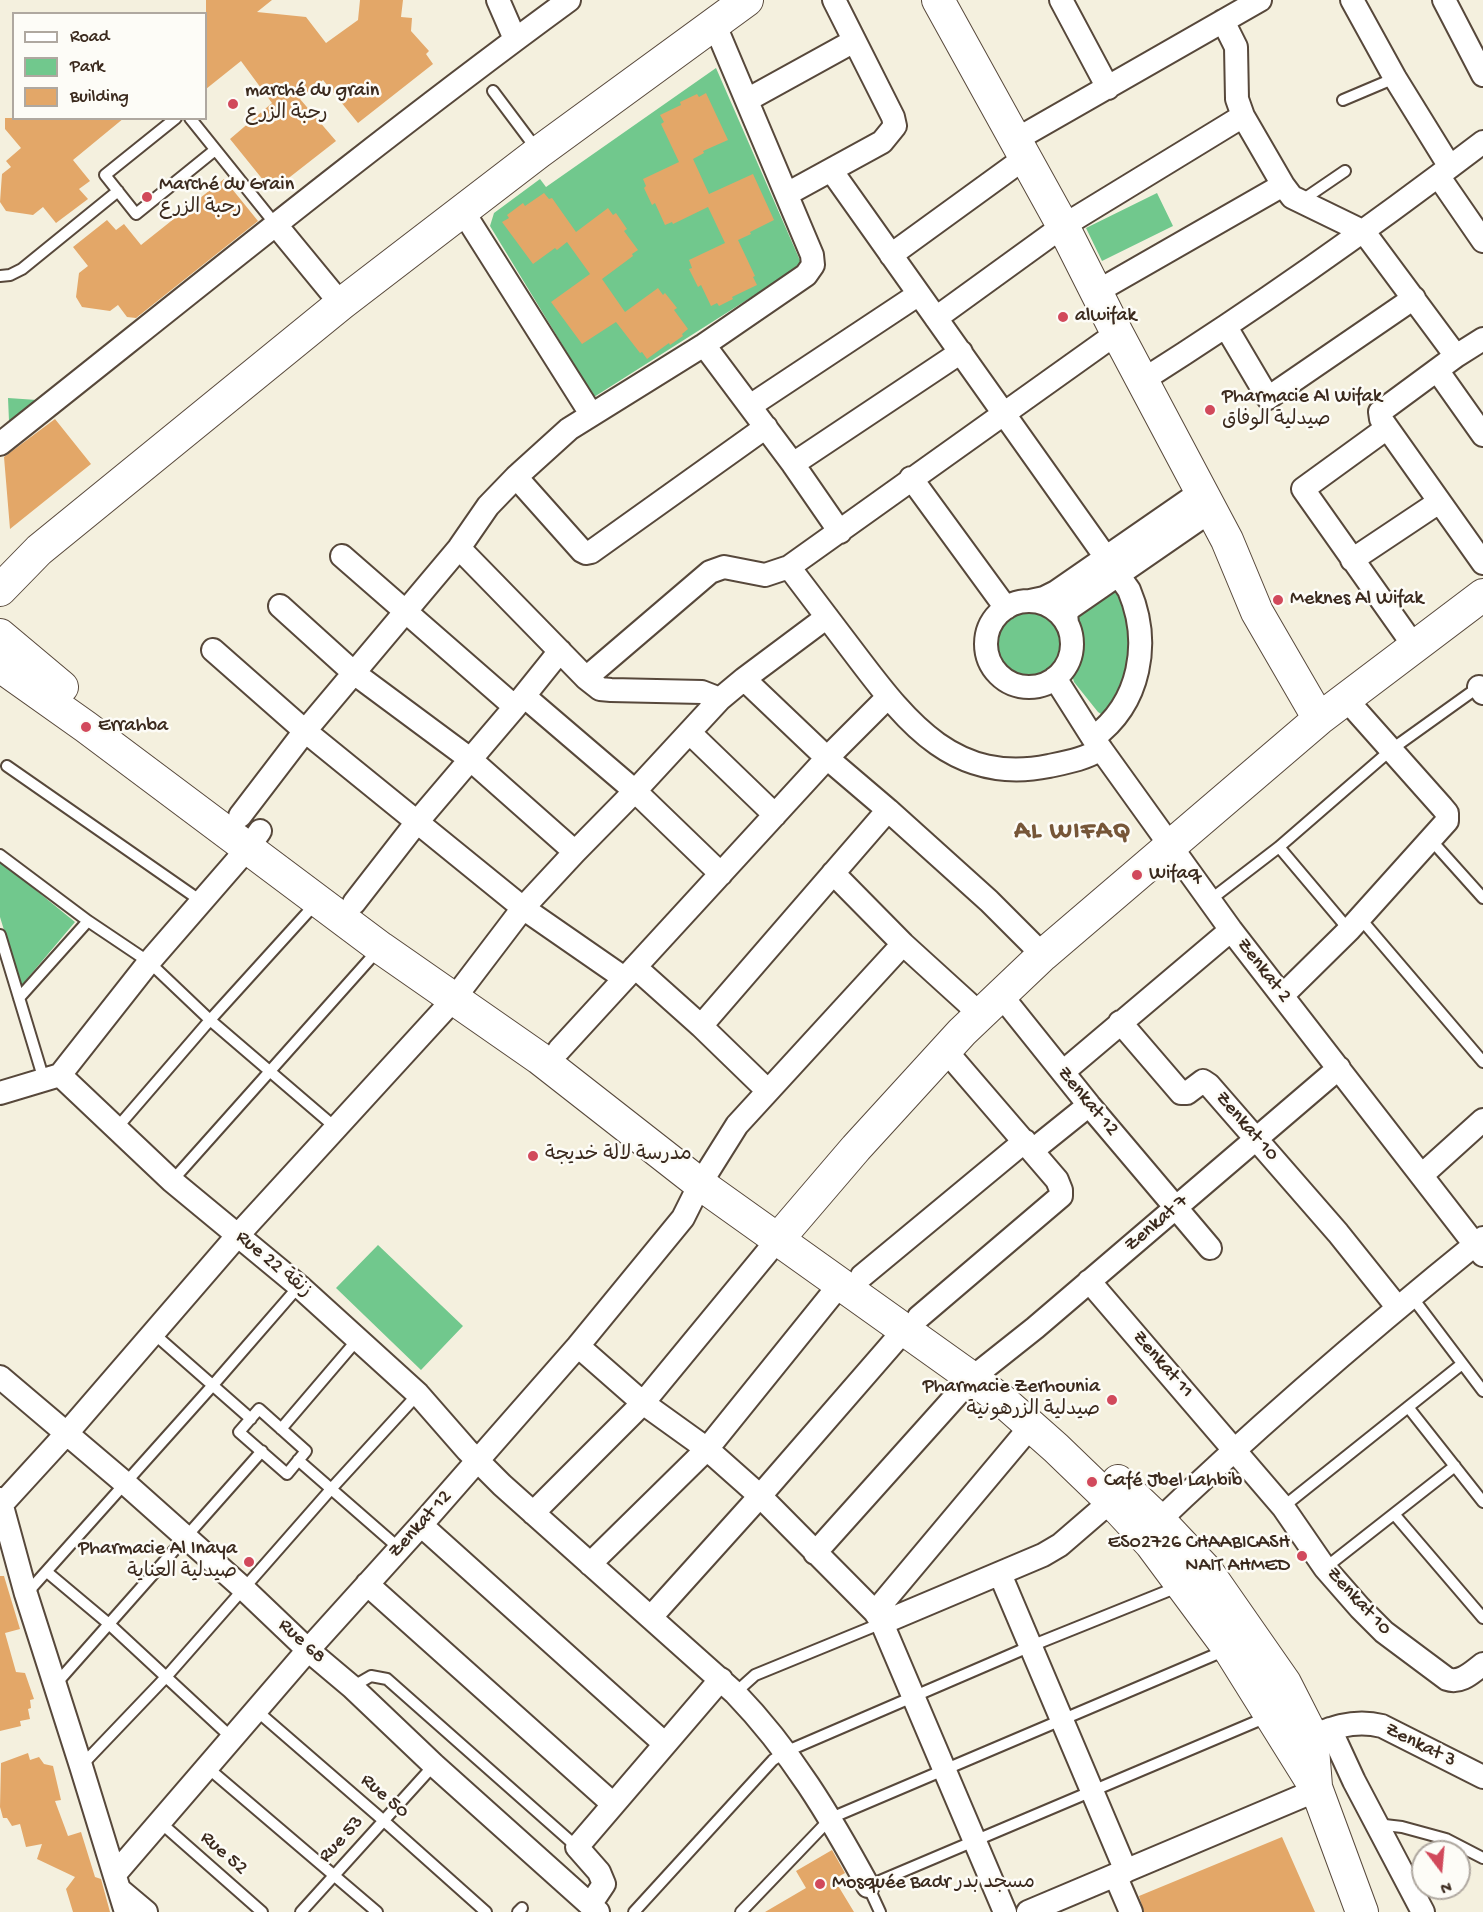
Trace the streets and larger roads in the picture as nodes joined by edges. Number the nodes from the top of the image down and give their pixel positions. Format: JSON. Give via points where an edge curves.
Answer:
{"nodes":[{"id":1,"x":498,"y":0,"type":"edge"},
{"id":2,"x":747,"y":0,"type":"edge"},
{"id":3,"x":834,"y":0,"type":"edge"},
{"id":4,"x":938,"y":0,"type":"edge"},
{"id":5,"x":1061,"y":0,"type":"edge"},
{"id":6,"x":1352,"y":0,"type":"edge"},
{"id":7,"x":1444,"y":0,"type":"edge"},
{"id":8,"x":1254,"y":1,"type":"edge"},
{"id":9,"x":564,"y":2,"type":"edge"},
{"id":10,"x":1223,"y":21,"type":"junction"},
{"id":11,"x":714,"y":23,"type":"junction"},
{"id":12,"x":515,"y":39,"type":"junction"},
{"id":13,"x":855,"y":40,"type":"junction"},
{"id":14,"x":1483,"y":75,"type":"edge"},
{"id":15,"x":1108,"y":88,"type":"junction"},
{"id":16,"x":747,"y":100,"type":"junction"},
{"id":17,"x":1243,"y":116,"type":"junction"},
{"id":18,"x":1483,"y":142,"type":"edge"},
{"id":19,"x":1022,"y":148,"type":"junction"},
{"id":20,"x":831,"y":170,"type":"junction"},
{"id":21,"x":1444,"y":172,"type":"junction"},
{"id":22,"x":1283,"y":185,"type":"junction"},
{"id":23,"x":787,"y":194,"type":"junction"},
{"id":24,"x":462,"y":210,"type":"junction"},
{"id":25,"x":276,"y":225,"type":"junction"},
{"id":26,"x":1063,"y":226,"type":"junction"},
{"id":27,"x":1364,"y":232,"type":"junction"},
{"id":28,"x":1483,"y":241,"type":"edge"},
{"id":29,"x":891,"y":255,"type":"junction"},
{"id":30,"x":1098,"y":291,"type":"junction"},
{"id":31,"x":919,"y":294,"type":"junction"},
{"id":32,"x":1414,"y":298,"type":"junction"},
{"id":33,"x":341,"y":304,"type":"junction"},
{"id":34,"x":936,"y":318,"type":"junction"},
{"id":35,"x":1226,"y":327,"type":"junction"},
{"id":36,"x":1118,"y":333,"type":"junction"},
{"id":37,"x":1483,"y":339,"type":"edge"},
{"id":38,"x":704,"y":345,"type":"junction"},
{"id":39,"x":961,"y":352,"type":"junction"},
{"id":40,"x":1456,"y":356,"type":"junction"},
{"id":41,"x":1437,"y":370,"type":"junction"},
{"id":42,"x":1143,"y":380,"type":"junction"},
{"id":43,"x":750,"y":406,"type":"junction"},
{"id":44,"x":1003,"y":412,"type":"junction"},
{"id":45,"x":591,"y":414,"type":"junction"},
{"id":46,"x":766,"y":428,"type":"junction"},
{"id":47,"x":1387,"y":428,"type":"junction"},
{"id":48,"x":1483,"y":435,"type":"edge"},
{"id":49,"x":0,"y":444,"type":"edge"},
{"id":50,"x":793,"y":464,"type":"junction"},
{"id":51,"x":516,"y":477,"type":"junction"},
{"id":52,"x":911,"y":478,"type":"junction"},
{"id":53,"x":1207,"y":501,"type":"junction"},
{"id":54,"x":1439,"y":502,"type":"junction"},
{"id":55,"x":840,"y":532,"type":"junction"},
{"id":56,"x":459,"y":548,"type":"junction"},
{"id":57,"x":342,"y":556,"type":"dead end"},
{"id":58,"x":1352,"y":560,"type":"junction"},
{"id":59,"x":1483,"y":563,"type":"edge"},
{"id":60,"x":1112,"y":566,"type":"junction"},
{"id":61,"x":789,"y":567,"type":"junction"},
{"id":62,"x":0,"y":590,"type":"edge"},
{"id":63,"x":1483,"y":596,"type":"edge"},
{"id":64,"x":1030,"y":601,"type":"junction"},
{"id":65,"x":280,"y":606,"type":"dead end"},
{"id":66,"x":1006,"y":608,"type":"junction"},
{"id":67,"x":405,"y":612,"type":"junction"},
{"id":68,"x":827,"y":617,"type":"junction"},
{"id":69,"x":1067,"y":623,"type":"junction"},
{"id":70,"x":0,"y":635,"type":"edge"},
{"id":71,"x":1414,"y":646,"type":"junction"},
{"id":72,"x":213,"y":650,"type":"dead end"},
{"id":73,"x":560,"y":651,"type":"junction"},
{"id":74,"x":0,"y":666,"type":"edge"},
{"id":75,"x":354,"y":673,"type":"junction"},
{"id":76,"x":586,"y":678,"type":"junction"},
{"id":77,"x":1055,"y":678,"type":"junction"},
{"id":78,"x":744,"y":679,"type":"junction"},
{"id":79,"x":888,"y":697,"type":"junction"},
{"id":80,"x":1345,"y":698,"type":"junction"},
{"id":81,"x":720,"y":699,"type":"junction"},
{"id":82,"x":519,"y":702,"type":"junction"},
{"id":83,"x":1319,"y":719,"type":"junction"},
{"id":84,"x":305,"y":731,"type":"junction"},
{"id":85,"x":690,"y":733,"type":"junction"},
{"id":86,"x":1097,"y":743,"type":"junction"},
{"id":87,"x":827,"y":758,"type":"junction"},
{"id":88,"x":471,"y":759,"type":"junction"},
{"id":89,"x":635,"y":791,"type":"junction"},
{"id":90,"x":888,"y":810,"type":"junction"},
{"id":91,"x":776,"y":815,"type":"junction"},
{"id":92,"x":417,"y":822,"type":"junction"},
{"id":93,"x":250,"y":832,"type":"junction"},
{"id":94,"x":1172,"y":846,"type":"junction"},
{"id":95,"x":575,"y":852,"type":"junction"},
{"id":96,"x":833,"y":873,"type":"junction"},
{"id":97,"x":721,"y":874,"type":"junction"},
{"id":98,"x":354,"y":903,"type":"junction"},
{"id":99,"x":524,"y":908,"type":"junction"},
{"id":100,"x":1231,"y":930,"type":"junction"},
{"id":101,"x":903,"y":944,"type":"junction"},
{"id":102,"x":1043,"y":955,"type":"junction"},
{"id":103,"x":629,"y":972,"type":"junction"},
{"id":104,"x":460,"y":992,"type":"junction"},
{"id":105,"x":1283,"y":995,"type":"junction"},
{"id":106,"x":990,"y":1004,"type":"junction"},
{"id":107,"x":1120,"y":1022,"type":"junction"},
{"id":108,"x":701,"y":1026,"type":"junction"},
{"id":109,"x":559,"y":1050,"type":"junction"},
{"id":110,"x":946,"y":1051,"type":"junction"},
{"id":111,"x":1339,"y":1068,"type":"junction"},
{"id":112,"x":1063,"y":1072,"type":"junction"},
{"id":113,"x":52,"y":1078,"type":"junction"},
{"id":114,"x":767,"y":1090,"type":"junction"},
{"id":115,"x":0,"y":1093,"type":"edge"},
{"id":116,"x":1089,"y":1105,"type":"junction"},
{"id":117,"x":1483,"y":1120,"type":"edge"},
{"id":118,"x":1255,"y":1138,"type":"junction"},
{"id":119,"x":1029,"y":1146,"type":"junction"},
{"id":120,"x":705,"y":1174,"type":"junction"},
{"id":121,"x":1422,"y":1175,"type":"junction"},
{"id":122,"x":1175,"y":1208,"type":"junction"},
{"id":123,"x":785,"y":1231,"type":"junction"},
{"id":124,"x":238,"y":1235,"type":"junction"},
{"id":125,"x":1480,"y":1246,"type":"edge"},
{"id":126,"x":1210,"y":1248,"type":"dead end"},
{"id":127,"x":851,"y":1279,"type":"junction"},
{"id":128,"x":1089,"y":1281,"type":"junction"},
{"id":129,"x":1405,"y":1302,"type":"junction"},
{"id":130,"x":912,"y":1323,"type":"junction"},
{"id":131,"x":578,"y":1346,"type":"junction"},
{"id":132,"x":979,"y":1373,"type":"junction"},
{"id":133,"x":0,"y":1377,"type":"edge"},
{"id":134,"x":643,"y":1403,"type":"junction"},
{"id":135,"x":1031,"y":1426,"type":"junction"},
{"id":136,"x":67,"y":1433,"type":"junction"},
{"id":137,"x":707,"y":1449,"type":"junction"},
{"id":138,"x":1234,"y":1449,"type":"junction"},
{"id":139,"x":478,"y":1461,"type":"junction"},
{"id":140,"x":760,"y":1496,"type":"junction"},
{"id":141,"x":1,"y":1502,"type":"edge"},
{"id":142,"x":1111,"y":1502,"type":"junction"},
{"id":143,"x":533,"y":1513,"type":"junction"},
{"id":144,"x":421,"y":1525,"type":"junction"},
{"id":145,"x":1151,"y":1528,"type":"junction"},
{"id":146,"x":815,"y":1553,"type":"junction"},
{"id":147,"x":590,"y":1564,"type":"junction"},
{"id":148,"x":1000,"y":1574,"type":"junction"},
{"id":149,"x":367,"y":1584,"type":"junction"},
{"id":150,"x":651,"y":1617,"type":"junction"},
{"id":151,"x":879,"y":1618,"type":"junction"},
{"id":152,"x":308,"y":1650,"type":"junction"},
{"id":153,"x":1483,"y":1664,"type":"edge"},
{"id":154,"x":728,"y":1686,"type":"junction"},
{"id":155,"x":1310,"y":1737,"type":"junction"},
{"id":156,"x":665,"y":1744,"type":"junction"},
{"id":157,"x":1479,"y":1769,"type":"edge"},
{"id":158,"x":1317,"y":1790,"type":"junction"},
{"id":159,"x":613,"y":1804,"type":"junction"},
{"id":160,"x":1120,"y":1873,"type":"junction"},
{"id":161,"x":868,"y":1886,"type":"road end"},
{"id":162,"x":120,"y":1892,"type":"edge"},
{"id":163,"x":594,"y":1909,"type":"edge"},
{"id":164,"x":146,"y":1912,"type":"edge"},
{"id":165,"x":1005,"y":1912,"type":"edge"},
{"id":166,"x":1028,"y":1912,"type":"edge"},
{"id":167,"x":1131,"y":1912,"type":"edge"},
{"id":168,"x":1362,"y":1912,"type":"edge"},
{"id":169,"x":1423,"y":1912,"type":"edge"}],
"edges":[{"from":1,"to":12,"type":"street"},
{"from":2,"to":11,"type":"street"},
{"from":3,"to":13,"type":"street"},
{"from":4,"to":19,"type":"street"},
{"from":5,"to":15,"type":"street"},
{"from":6,"to":21,"type":"street"},
{"from":7,"to":14,"type":"street"},
{"from":8,"to":10,"type":"street"},
{"from":9,"to":12,"type":"street"},
{"from":10,"to":15,"type":"street"},
{"from":10,"to":17,"type":"street","via":[[1236,47],[1237,99]]},
{"from":11,"to":16,"type":"street"},
{"from":11,"to":24,"type":"street"},
{"from":12,"to":25,"type":"street"},
{"from":13,"to":16,"type":"street"},
{"from":13,"to":20,"type":"street","via":[[895,126],[882,142]]},
{"from":15,"to":19,"type":"street"},
{"from":16,"to":23,"type":"street"},
{"from":17,"to":22,"type":"street"},
{"from":17,"to":26,"type":"street"},
{"from":18,"to":21,"type":"street"},
{"from":19,"to":26,"type":"street"},
{"from":19,"to":29,"type":"street"},
{"from":20,"to":23,"type":"street"},
{"from":20,"to":29,"type":"street"},
{"from":21,"to":27,"type":"street"},
{"from":21,"to":28,"type":"street"},
{"from":22,"to":27,"type":"street","via":[[1292,197]]},
{"from":22,"to":30,"type":"street"},
{"from":23,"to":38,"type":"street","via":[[813,265],[806,275]]},
{"from":24,"to":33,"type":"street"},
{"from":24,"to":45,"type":"street"},
{"from":25,"to":33,"type":"street"},
{"from":25,"to":49,"type":"street"},
{"from":26,"to":30,"type":"street"},
{"from":26,"to":34,"type":"street"},
{"from":27,"to":32,"type":"street"},
{"from":27,"to":35,"type":"street"},
{"from":29,"to":31,"type":"street"},
{"from":30,"to":36,"type":"street"},
{"from":31,"to":34,"type":"street"},
{"from":31,"to":43,"type":"street"},
{"from":32,"to":35,"type":"street","via":[[1268,398]]},
{"from":32,"to":40,"type":"street"},
{"from":33,"to":62,"type":"street","via":[[39,550]]},
{"from":34,"to":39,"type":"street"},
{"from":35,"to":42,"type":"street"},
{"from":36,"to":42,"type":"street"},
{"from":36,"to":44,"type":"street"},
{"from":37,"to":40,"type":"street"},
{"from":38,"to":43,"type":"street"},
{"from":38,"to":45,"type":"street"},
{"from":39,"to":44,"type":"street"},
{"from":39,"to":50,"type":"street"},
{"from":40,"to":41,"type":"street"},
{"from":41,"to":47,"type":"street","via":[[1380,412]]},
{"from":41,"to":48,"type":"street"},
{"from":42,"to":53,"type":"street"},
{"from":43,"to":46,"type":"street"},
{"from":44,"to":52,"type":"street"},
{"from":44,"to":60,"type":"street"},
{"from":45,"to":51,"type":"street"},
{"from":46,"to":50,"type":"street"},
{"from":46,"to":51,"type":"street","via":[[586,553]]},
{"from":47,"to":54,"type":"street"},
{"from":47,"to":58,"type":"street","via":[[1303,489]]},
{"from":50,"to":55,"type":"street"},
{"from":51,"to":56,"type":"street","via":[[488,507]]},
{"from":52,"to":55,"type":"street"},
{"from":52,"to":66,"type":"street"},
{"from":53,"to":60,"type":"street"},
{"from":53,"to":83,"type":"street","via":[[1257,612]]},
{"from":54,"to":58,"type":"street"},
{"from":54,"to":59,"type":"street"},
{"from":55,"to":61,"type":"street"},
{"from":56,"to":67,"type":"street"},
{"from":56,"to":73,"type":"street"},
{"from":57,"to":67,"type":"street"},
{"from":58,"to":71,"type":"street"},
{"from":60,"to":64,"type":"street"},
{"from":60,"to":69,"type":"street","via":[[1070,608]]},
{"from":60,"to":86,"type":"street","via":[[1136,606],[1142,641],[1133,685],[1122,709]]},
{"from":61,"to":68,"type":"street"},
{"from":61,"to":76,"type":"street","via":[[765,575],[724,567],[710,572]]},
{"from":63,"to":71,"type":"street"},
{"from":64,"to":66,"type":"street"},
{"from":64,"to":69,"type":"street","via":[[1052,607]]},
{"from":65,"to":75,"type":"street"},
{"from":66,"to":77,"type":"street","via":[[988,631],[988,658],[994,670],[1016,685],[1030,687]]},
{"from":67,"to":75,"type":"street"},
{"from":67,"to":82,"type":"street"},
{"from":68,"to":78,"type":"street"},
{"from":68,"to":79,"type":"street"},
{"from":69,"to":77,"type":"street","via":[[1070,659]]},
{"from":70,"to":93,"type":"street","via":[[71,695]]},
{"from":71,"to":80,"type":"street"},
{"from":72,"to":84,"type":"street"},
{"from":73,"to":76,"type":"street"},
{"from":73,"to":82,"type":"street"},
{"from":74,"to":93,"type":"street"},
{"from":75,"to":84,"type":"street"},
{"from":75,"to":88,"type":"street"},
{"from":76,"to":81,"type":"street","via":[[600,689],[702,692]]},
{"from":77,"to":86,"type":"street","name":"Zenkat 2"},
{"from":78,"to":81,"type":"street"},
{"from":78,"to":87,"type":"street"},
{"from":79,"to":86,"type":"street","via":[[930,740],[989,766],[1037,768],[1073,761]]},
{"from":79,"to":87,"type":"street"},
{"from":80,"to":83,"type":"street"},
{"from":80,"to":105,"type":"street","via":[[1448,813],[1447,821],[1355,924]]},
{"from":81,"to":85,"type":"street"},
{"from":82,"to":88,"type":"street"},
{"from":82,"to":89,"type":"street"},
{"from":83,"to":94,"type":"street"},
{"from":84,"to":92,"type":"street"},
{"from":84,"to":93,"type":"street"},
{"from":85,"to":89,"type":"street"},
{"from":85,"to":91,"type":"street"},
{"from":86,"to":94,"type":"street","name":"Zenkat 2"},
{"from":87,"to":90,"type":"street"},
{"from":87,"to":91,"type":"street"},
{"from":88,"to":92,"type":"street"},
{"from":88,"to":95,"type":"street"},
{"from":89,"to":95,"type":"street"},
{"from":89,"to":97,"type":"street"},
{"from":90,"to":96,"type":"street"},
{"from":90,"to":102,"type":"street"},
{"from":91,"to":97,"type":"street"},
{"from":92,"to":98,"type":"street"},
{"from":92,"to":99,"type":"street"},
{"from":93,"to":98,"type":"street"},
{"from":93,"to":104,"type":"street","via":[[317,902],[381,948]]},
{"from":93,"to":113,"type":"street","via":[[201,901]]},
{"from":94,"to":100,"type":"street","name":"Zenkat 2"},
{"from":94,"to":102,"type":"street"},
{"from":95,"to":99,"type":"street"},
{"from":96,"to":101,"type":"street","name":"Zenkat 12"},
{"from":96,"to":108,"type":"street"},
{"from":97,"to":103,"type":"street"},
{"from":98,"to":104,"type":"street"},
{"from":99,"to":103,"type":"street"},
{"from":99,"to":104,"type":"street"},
{"from":100,"to":105,"type":"street","name":"Zenkat 2"},
{"from":100,"to":107,"type":"street"},
{"from":101,"to":106,"type":"street","name":"Zenkat 12"},
{"from":101,"to":114,"type":"street","name":"Zenkat 12"},
{"from":102,"to":106,"type":"street"},
{"from":103,"to":108,"type":"street"},
{"from":103,"to":109,"type":"street"},
{"from":104,"to":109,"type":"street"},
{"from":104,"to":120,"type":"street","via":[[539,1058]]},
{"from":104,"to":124,"type":"street"},
{"from":105,"to":111,"type":"street","name":"Zenkat 2"},
{"from":106,"to":110,"type":"street"},
{"from":106,"to":112,"type":"street","name":"Zenkat 12"},
{"from":107,"to":112,"type":"street"},
{"from":107,"to":118,"type":"street","name":"Zenkat 10","via":[[1181,1093],[1203,1081]]},
{"from":108,"to":114,"type":"street"},
{"from":109,"to":120,"type":"street"},
{"from":110,"to":119,"type":"street"},
{"from":110,"to":123,"type":"street"},
{"from":111,"to":118,"type":"street","name":"Zenkat 7"},
{"from":111,"to":121,"type":"street","name":"Zenkat 2"},
{"from":112,"to":116,"type":"street","name":"Zenkat 12"},
{"from":113,"to":115,"type":"street"},
{"from":113,"to":124,"type":"street","name":"Rue 22 زنقة"},
{"from":114,"to":120,"type":"street","name":"Zenkat 12","via":[[737,1125]]},
{"from":116,"to":119,"type":"street"},
{"from":116,"to":122,"type":"street","name":"Zenkat 12"},
{"from":117,"to":121,"type":"street"},
{"from":118,"to":122,"type":"street","name":"Zenkat 7"},
{"from":118,"to":129,"type":"street","name":"Zenkat 10"},
{"from":119,"to":127,"type":"street"},
{"from":119,"to":130,"type":"street","via":[[1057,1180],[1061,1196]]},
{"from":120,"to":123,"type":"street"},
{"from":120,"to":131,"type":"street","name":"Zenkat 12","via":[[670,1236]]},
{"from":121,"to":125,"type":"street","name":"Zenkat 2"},
{"from":122,"to":126,"type":"street","name":"Zenkat 12"},
{"from":122,"to":128,"type":"street","name":"Zenkat 7"},
{"from":123,"to":127,"type":"street"},
{"from":123,"to":134,"type":"street"},
{"from":124,"to":136,"type":"street"},
{"from":124,"to":139,"type":"street","name":"Rue 22 زنقة","via":[[418,1394]]},
{"from":125,"to":129,"type":"street"},
{"from":127,"to":130,"type":"street"},
{"from":127,"to":137,"type":"street"},
{"from":128,"to":132,"type":"street","name":"Zenkat 7"},
{"from":128,"to":138,"type":"street","name":"Zenkat 11"},
{"from":129,"to":138,"type":"street"},
{"from":130,"to":132,"type":"street"},
{"from":130,"to":140,"type":"street"},
{"from":131,"to":134,"type":"street"},
{"from":131,"to":139,"type":"street","name":"Zenkat 12"},
{"from":132,"to":135,"type":"street"},
{"from":132,"to":145,"type":"street","via":[[1046,1416]]},
{"from":132,"to":146,"type":"street","name":"Zenkat 7"},
{"from":133,"to":136,"type":"street","name":"Rue 68"},
{"from":134,"to":137,"type":"street"},
{"from":134,"to":143,"type":"street"},
{"from":135,"to":142,"type":"street"},
{"from":135,"to":151,"type":"street"},
{"from":136,"to":141,"type":"street"},
{"from":136,"to":152,"type":"street","name":"Rue 68"},
{"from":137,"to":140,"type":"street"},
{"from":137,"to":147,"type":"street"},
{"from":138,"to":145,"type":"street"},
{"from":138,"to":153,"type":"street","name":"Zenkat 10","via":[[1283,1507],[1325,1568],[1384,1632],[1453,1681]]},
{"from":139,"to":143,"type":"street","name":"Rue 22 زنقة"},
{"from":139,"to":144,"type":"street","name":"Zenkat 12"},
{"from":140,"to":146,"type":"street"},
{"from":140,"to":150,"type":"street"},
{"from":141,"to":162,"type":"street"},
{"from":142,"to":145,"type":"street"},
{"from":142,"to":148,"type":"street","via":[[1060,1545]]},
{"from":143,"to":147,"type":"street","name":"Rue 22 زنقة"},
{"from":144,"to":149,"type":"street","name":"Zenkat 12"},
{"from":144,"to":156,"type":"street"},
{"from":145,"to":155,"type":"street","via":[[1200,1563],[1233,1606],[1285,1683]]},
{"from":145,"to":155,"type":"street","via":[[1180,1586],[1229,1649],[1270,1715]]},
{"from":146,"to":151,"type":"street"},
{"from":147,"to":150,"type":"street","name":"Rue 22 زنقة"},
{"from":148,"to":151,"type":"street"},
{"from":148,"to":160,"type":"street","via":[[1092,1791]]},
{"from":149,"to":152,"type":"street","name":"Zenkat 12"},
{"from":149,"to":159,"type":"street"},
{"from":150,"to":154,"type":"street","name":"Rue 22 زنقة"},
{"from":151,"to":165,"type":"street"},
{"from":152,"to":162,"type":"street","name":"Zenkat 12","via":[[161,1823]]},
{"from":152,"to":163,"type":"street","name":"Rue 68"},
{"from":154,"to":156,"type":"street"},
{"from":154,"to":161,"type":"street","name":"Rue 22 زنقة","via":[[785,1752],[831,1818]]},
{"from":155,"to":157,"type":"street","name":"Zenkat 3","via":[[1366,1722]]},
{"from":155,"to":158,"type":"street"},
{"from":155,"to":169,"type":"street","via":[[1376,1824]]},
{"from":156,"to":159,"type":"street"},
{"from":158,"to":160,"type":"street"},
{"from":158,"to":168,"type":"street"},
{"from":159,"to":163,"type":"street","via":[[577,1847],[599,1872],[604,1884]]},
{"from":160,"to":166,"type":"street"},
{"from":160,"to":167,"type":"street"},
{"from":162,"to":164,"type":"street"}]}
